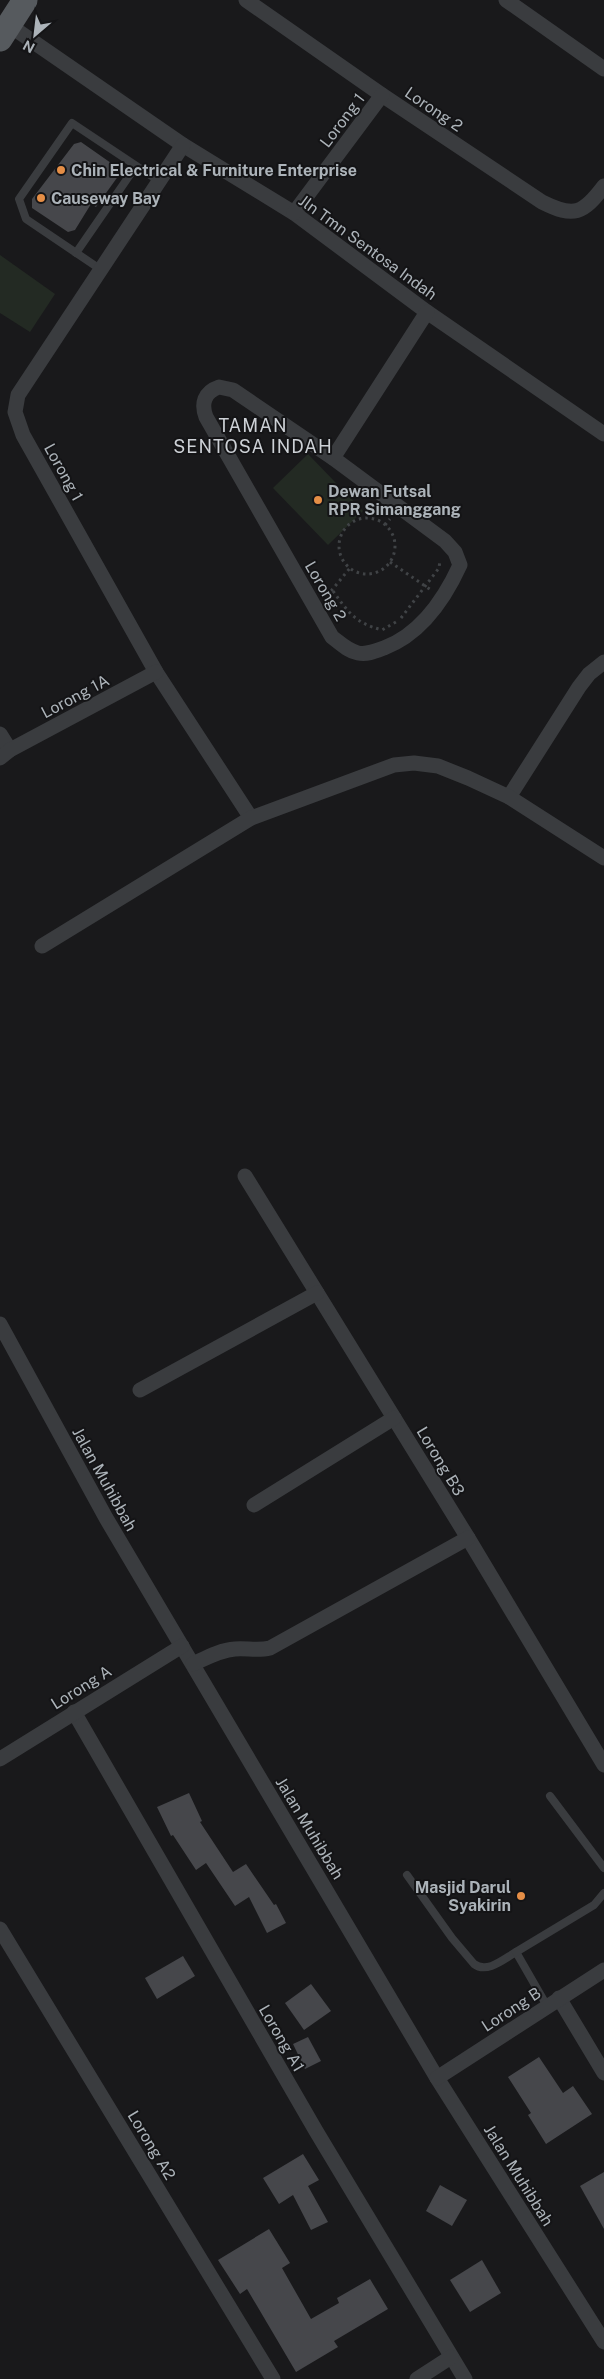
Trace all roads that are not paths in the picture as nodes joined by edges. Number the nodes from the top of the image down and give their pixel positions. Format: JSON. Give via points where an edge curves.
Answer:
{"nodes":[{"id":1,"x":25,"y":0,"type":"edge"},
{"id":2,"x":246,"y":0,"type":"edge"},
{"id":3,"x":506,"y":0,"type":"edge"},
{"id":4,"x":5,"y":32,"type":"edge"},
{"id":5,"x":604,"y":69,"type":"edge"},
{"id":6,"x":382,"y":95,"type":"junction"},
{"id":7,"x":183,"y":145,"type":"junction"},
{"id":8,"x":136,"y":166,"type":"junction"},
{"id":9,"x":159,"y":182,"type":"junction"},
{"id":10,"x":604,"y":186,"type":"edge"},
{"id":11,"x":294,"y":213,"type":"junction"},
{"id":12,"x":76,"y":253,"type":"junction"},
{"id":13,"x":100,"y":269,"type":"junction"},
{"id":14,"x":427,"y":312,"type":"junction"},
{"id":15,"x":604,"y":434,"type":"edge"},
{"id":16,"x":333,"y":458,"type":"junction"},
{"id":17,"x":604,"y":662,"type":"edge"},
{"id":18,"x":156,"y":672,"type":"junction"},
{"id":19,"x":0,"y":734,"type":"edge"},
{"id":20,"x":5,"y":754,"type":"edge"},
{"id":21,"x":509,"y":797,"type":"junction"},
{"id":22,"x":251,"y":818,"type":"junction"},
{"id":23,"x":604,"y":858,"type":"edge"},
{"id":24,"x":42,"y":946,"type":"dead end"},
{"id":25,"x":245,"y":1176,"type":"dead end"},
{"id":26,"x":317,"y":1293,"type":"junction"},
{"id":27,"x":0,"y":1324,"type":"edge"},
{"id":28,"x":140,"y":1390,"type":"dead end"},
{"id":29,"x":394,"y":1418,"type":"junction"},
{"id":30,"x":254,"y":1505,"type":"dead end"},
{"id":31,"x":468,"y":1538,"type":"junction"},
{"id":32,"x":182,"y":1646,"type":"junction"},
{"id":33,"x":193,"y":1664,"type":"junction"},
{"id":34,"x":74,"y":1712,"type":"junction"},
{"id":35,"x":0,"y":1759,"type":"edge"},
{"id":36,"x":604,"y":1765,"type":"edge"},
{"id":37,"x":550,"y":1796,"type":"dead end"},
{"id":38,"x":604,"y":1868,"type":"edge"},
{"id":39,"x":407,"y":1875,"type":"dead end"},
{"id":40,"x":604,"y":1893,"type":"edge"},
{"id":41,"x":0,"y":1929,"type":"edge"},
{"id":42,"x":516,"y":1952,"type":"junction"},
{"id":43,"x":604,"y":1970,"type":"edge"},
{"id":44,"x":553,"y":2002,"type":"junction"},
{"id":45,"x":604,"y":2073,"type":"edge"},
{"id":46,"x":437,"y":2078,"type":"junction"},
{"id":47,"x":604,"y":2342,"type":"edge"},
{"id":48,"x":451,"y":2357,"type":"junction"},
{"id":49,"x":273,"y":2379,"type":"edge"},
{"id":50,"x":417,"y":2379,"type":"edge"},
{"id":51,"x":465,"y":2379,"type":"edge"}],
"edges":[{"from":1,"to":4,"type":"main road"},
{"from":2,"to":6,"type":"street","name":"Lorong 2"},
{"from":3,"to":5,"type":"street"},
{"from":4,"to":7,"type":"street","name":"Jln Tmn Sentosa Indah"},
{"from":6,"to":10,"type":"street","name":"Lorong 2","via":[[559,211],[584,210]]},
{"from":6,"to":11,"type":"street","name":"Lorong 1"},
{"from":7,"to":9,"type":"street","name":"Lorong 1"},
{"from":7,"to":11,"type":"street","name":"Jln Tmn Sentosa Indah"},
{"from":8,"to":9,"type":"lane"},
{"from":8,"to":12,"type":"lane"},
{"from":8,"to":12,"type":"lane","via":[[72,122],[19,199],[26,219]]},
{"from":9,"to":13,"type":"street","name":"Lorong 1"},
{"from":11,"to":14,"type":"street","name":"Jln Tmn Sentosa Indah"},
{"from":12,"to":13,"type":"lane"},
{"from":13,"to":18,"type":"street","name":"Lorong 1","via":[[18,395],[15,412],[23,435]]},
{"from":14,"to":15,"type":"street","name":"Jln Tmn Sentosa Indah"},
{"from":14,"to":16,"type":"street"},
{"from":16,"to":16,"type":"street","name":"Lorong 2","via":[[233,390],[212,390],[204,400],[206,417],[332,637],[347,649],[370,653],[398,643],[422,624],[460,565],[455,552],[445,541]]},
{"from":17,"to":21,"type":"street","via":[[579,687]]},
{"from":18,"to":20,"type":"street","name":"Lorong 1A"},
{"from":18,"to":22,"type":"street","name":"Lorong 1"},
{"from":19,"to":20,"type":"street","name":"Lorong 1A"},
{"from":21,"to":22,"type":"street","via":[[438,766],[394,764]]},
{"from":21,"to":23,"type":"street"},
{"from":22,"to":24,"type":"street"},
{"from":25,"to":26,"type":"street","name":"Lorong B3"},
{"from":26,"to":28,"type":"street"},
{"from":26,"to":29,"type":"street","name":"Lorong B3"},
{"from":27,"to":32,"type":"street","name":"Jalan Muhibbah","via":[[106,1518]]},
{"from":29,"to":30,"type":"street"},
{"from":29,"to":31,"type":"street","name":"Lorong B3"},
{"from":31,"to":33,"type":"street","via":[[270,1648],[220,1652]]},
{"from":31,"to":36,"type":"street","name":"Lorong B3"},
{"from":32,"to":33,"type":"street","name":"Jalan Muhibbah"},
{"from":32,"to":34,"type":"street","name":"Lorong A"},
{"from":33,"to":46,"type":"street","name":"Jalan Muhibbah"},
{"from":34,"to":35,"type":"street","name":"Lorong A"},
{"from":34,"to":48,"type":"street","name":"Lorong A1"},
{"from":37,"to":38,"type":"lane"},
{"from":39,"to":42,"type":"lane","via":[[452,1938],[478,1967],[489,1968]]},
{"from":40,"to":42,"type":"lane","via":[[594,1905]]},
{"from":41,"to":49,"type":"street","name":"Lorong A2"},
{"from":42,"to":44,"type":"lane"},
{"from":43,"to":44,"type":"street","name":"Lorong B"},
{"from":44,"to":45,"type":"street"},
{"from":44,"to":46,"type":"street","name":"Lorong B"},
{"from":46,"to":47,"type":"street","name":"Jalan Muhibbah"},
{"from":48,"to":50,"type":"street"},
{"from":48,"to":51,"type":"street","name":"Lorong A1"}]}
